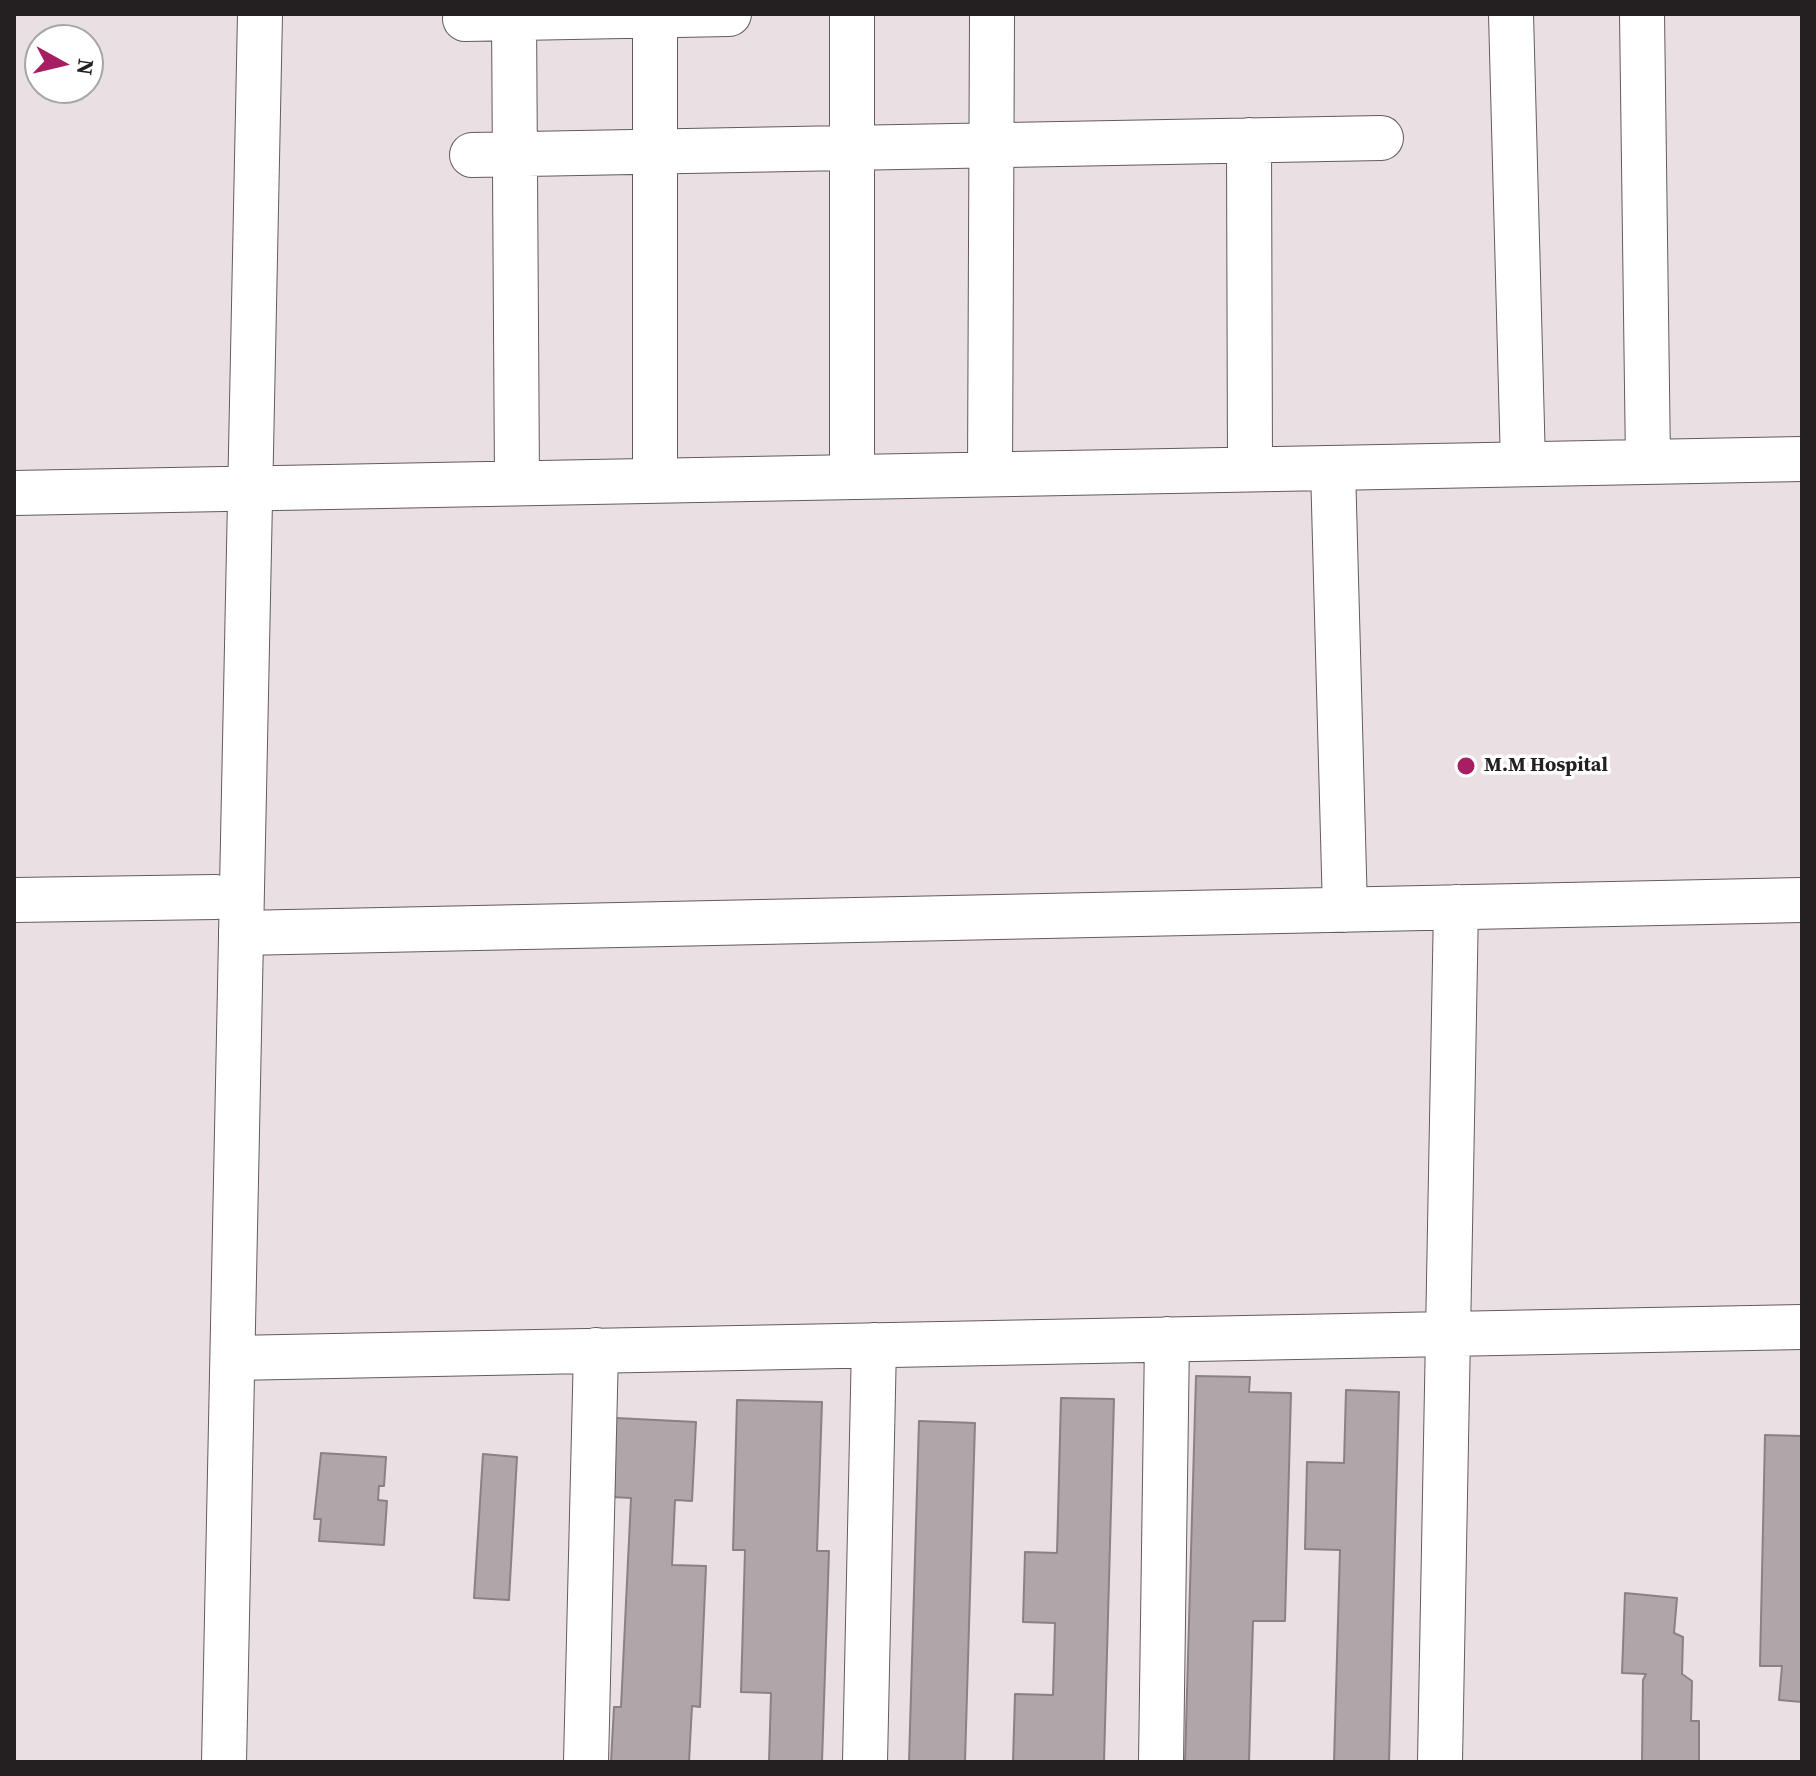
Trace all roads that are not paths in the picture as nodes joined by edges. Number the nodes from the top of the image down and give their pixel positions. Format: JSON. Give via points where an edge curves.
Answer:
{"nodes":[{"id":1,"x":234,"y":14,"type":"edge"},
{"id":2,"x":260,"y":14,"type":"edge"},
{"id":3,"x":729,"y":14,"type":"edge"},
{"id":4,"x":852,"y":14,"type":"edge"},
{"id":5,"x":992,"y":14,"type":"edge"},
{"id":6,"x":1511,"y":14,"type":"edge"},
{"id":7,"x":1642,"y":14,"type":"edge"},
{"id":8,"x":655,"y":15,"type":"edge"},
{"id":9,"x":514,"y":16,"type":"edge"},
{"id":10,"x":465,"y":19,"type":"dead end"},
{"id":11,"x":1381,"y":138,"type":"dead end"},
{"id":12,"x":1249,"y":140,"type":"junction"},
{"id":13,"x":991,"y":145,"type":"junction"},
{"id":14,"x":852,"y":148,"type":"junction"},
{"id":15,"x":655,"y":152,"type":"junction"},
{"id":16,"x":515,"y":154,"type":"junction"},
{"id":17,"x":472,"y":155,"type":"dead end"},
{"id":18,"x":1802,"y":459,"type":"edge"},
{"id":19,"x":1648,"y":462,"type":"junction"},
{"id":20,"x":1523,"y":464,"type":"junction"},
{"id":21,"x":1333,"y":468,"type":"junction"},
{"id":22,"x":1250,"y":469,"type":"junction"},
{"id":23,"x":990,"y":474,"type":"junction"},
{"id":24,"x":852,"y":477,"type":"junction"},
{"id":25,"x":655,"y":481,"type":"junction"},
{"id":26,"x":517,"y":482,"type":"junction"},
{"id":27,"x":237,"y":489,"type":"junction"},
{"id":28,"x":14,"y":493,"type":"edge"},
{"id":29,"x":216,"y":897,"type":"junction"},
{"id":30,"x":14,"y":900,"type":"edge"},
{"id":31,"x":1802,"y":900,"type":"edge"},
{"id":32,"x":1456,"y":907,"type":"junction"},
{"id":33,"x":1345,"y":910,"type":"junction"},
{"id":34,"x":241,"y":933,"type":"junction"},
{"id":35,"x":1802,"y":1327,"type":"edge"},
{"id":36,"x":1448,"y":1334,"type":"junction"},
{"id":37,"x":1167,"y":1339,"type":"junction"},
{"id":38,"x":874,"y":1345,"type":"junction"},
{"id":39,"x":596,"y":1350,"type":"junction"},
{"id":40,"x":233,"y":1358,"type":"junction"},
{"id":41,"x":199,"y":1762,"type":"edge"},
{"id":42,"x":224,"y":1762,"type":"edge"},
{"id":43,"x":586,"y":1762,"type":"edge"},
{"id":44,"x":865,"y":1762,"type":"edge"},
{"id":45,"x":1161,"y":1762,"type":"edge"},
{"id":46,"x":1440,"y":1762,"type":"edge"}],
"edges":[{"from":1,"to":27,"type":"street"},
{"from":2,"to":27,"type":"street"},
{"from":3,"to":8,"type":"street"},
{"from":4,"to":14,"type":"street"},
{"from":5,"to":13,"type":"street"},
{"from":6,"to":20,"type":"street"},
{"from":7,"to":19,"type":"street"},
{"from":8,"to":9,"type":"street"},
{"from":8,"to":15,"type":"street"},
{"from":9,"to":10,"type":"street"},
{"from":9,"to":16,"type":"street"},
{"from":11,"to":12,"type":"street"},
{"from":12,"to":13,"type":"street"},
{"from":12,"to":22,"type":"street"},
{"from":13,"to":14,"type":"street"},
{"from":13,"to":23,"type":"street"},
{"from":14,"to":15,"type":"street"},
{"from":14,"to":24,"type":"street"},
{"from":15,"to":16,"type":"street"},
{"from":15,"to":25,"type":"street"},
{"from":16,"to":17,"type":"street"},
{"from":16,"to":26,"type":"street"},
{"from":18,"to":19,"type":"street"},
{"from":19,"to":20,"type":"street"},
{"from":20,"to":21,"type":"street"},
{"from":21,"to":22,"type":"street"},
{"from":21,"to":33,"type":"street"},
{"from":22,"to":23,"type":"street"},
{"from":23,"to":24,"type":"street"},
{"from":24,"to":25,"type":"street"},
{"from":25,"to":26,"type":"street"},
{"from":26,"to":27,"type":"street"},
{"from":27,"to":28,"type":"street"},
{"from":27,"to":29,"type":"street"},
{"from":27,"to":34,"type":"street"},
{"from":29,"to":30,"type":"street"},
{"from":29,"to":41,"type":"street"},
{"from":31,"to":32,"type":"street"},
{"from":32,"to":33,"type":"street"},
{"from":32,"to":36,"type":"street"},
{"from":33,"to":34,"type":"street"},
{"from":34,"to":40,"type":"street"},
{"from":35,"to":36,"type":"street"},
{"from":36,"to":37,"type":"street"},
{"from":36,"to":46,"type":"street"},
{"from":37,"to":38,"type":"street"},
{"from":37,"to":45,"type":"street"},
{"from":38,"to":39,"type":"street"},
{"from":38,"to":44,"type":"street"},
{"from":39,"to":40,"type":"street"},
{"from":39,"to":43,"type":"street"},
{"from":40,"to":42,"type":"street"}]}
